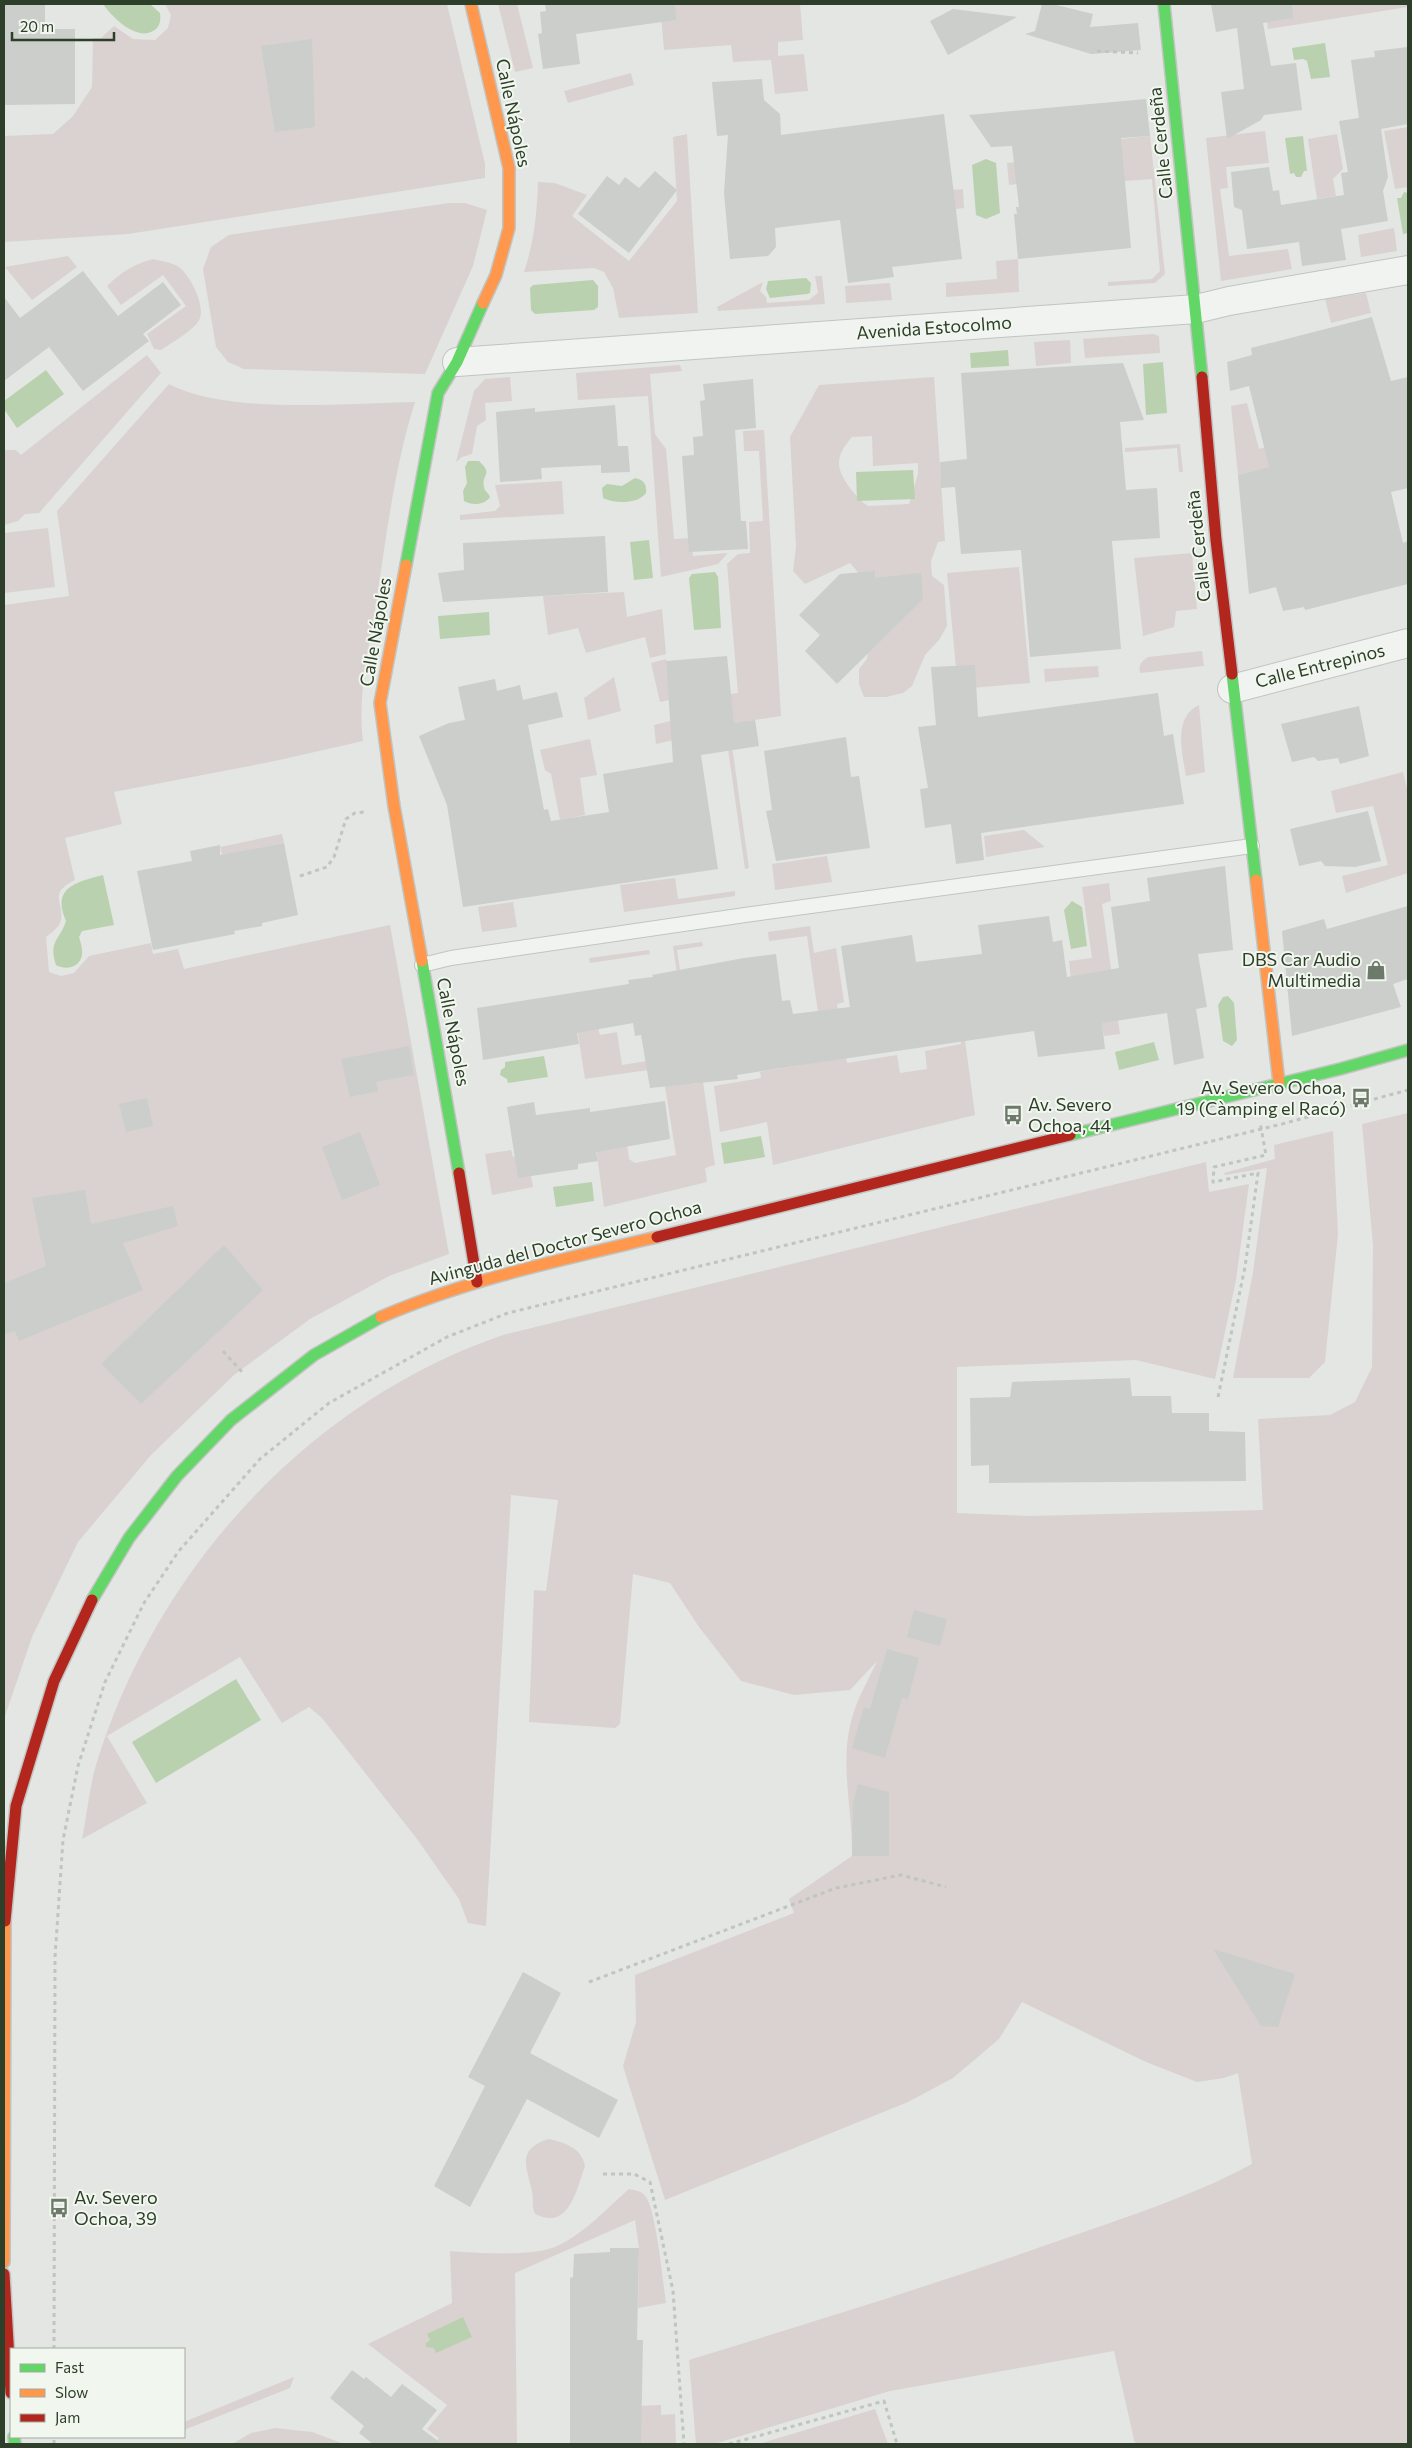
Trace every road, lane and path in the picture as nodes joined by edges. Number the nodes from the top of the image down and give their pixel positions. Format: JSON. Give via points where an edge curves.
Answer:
{"nodes":[{"id":1,"x":471,"y":4,"type":"edge"},
{"id":2,"x":1164,"y":4,"type":"edge"},
{"id":3,"x":1168,"y":50,"type":"junction"},
{"id":4,"x":1097,"y":51,"type":"dead end"},
{"id":5,"x":1408,"y":270,"type":"edge"},
{"id":6,"x":1196,"y":309,"type":"junction"},
{"id":7,"x":456,"y":362,"type":"junction"},
{"id":8,"x":1408,"y":643,"type":"edge"},
{"id":9,"x":1232,"y":689,"type":"junction"},
{"id":10,"x":394,"y":806,"type":"junction"},
{"id":11,"x":1252,"y":846,"type":"junction"},
{"id":12,"x":300,"y":876,"type":"dead end"},
{"id":13,"x":422,"y":965,"type":"junction"},
{"id":14,"x":1408,"y":1050,"type":"edge"},
{"id":15,"x":1279,"y":1083,"type":"junction"},
{"id":16,"x":1254,"y":1089,"type":"junction"},
{"id":17,"x":1408,"y":1090,"type":"edge"},
{"id":18,"x":1262,"y":1129,"type":"junction"},
{"id":19,"x":477,"y":1282,"type":"junction"},
{"id":20,"x":1218,"y":1397,"type":"dead end"},
{"id":21,"x":10,"y":1802,"type":"edge"},
{"id":22,"x":946,"y":1887,"type":"dead end"},
{"id":23,"x":590,"y":1982,"type":"dead end"},
{"id":24,"x":603,"y":2174,"type":"dead end"},
{"id":25,"x":4,"y":2239,"type":"edge"},
{"id":26,"x":4,"y":2262,"type":"edge"},
{"id":27,"x":4,"y":2274,"type":"edge"},
{"id":28,"x":54,"y":2348,"type":"edge"},
{"id":29,"x":10,"y":2376,"type":"edge"},
{"id":30,"x":684,"y":2444,"type":"edge"},
{"id":31,"x":729,"y":2444,"type":"edge"},
{"id":32,"x":897,"y":2444,"type":"edge"}],
"edges":[{"from":1,"to":7,"type":"street","name":"Calle Nápoles","via":[[509,168],[509,228],[496,275]]},
{"from":2,"to":3,"type":"street","name":"Calle Cerdeña"},
{"from":3,"to":4,"type":"path","via":[[1128,54]]},
{"from":3,"to":6,"type":"street","name":"Calle Cerdeña"},
{"from":5,"to":6,"type":"street","name":"Avenida Estocolmo"},
{"from":6,"to":7,"type":"street","name":"Avenida Estocolmo"},
{"from":6,"to":9,"type":"street","name":"Calle Cerdeña"},
{"from":7,"to":10,"type":"street","name":"Calle Nápoles","via":[[438,393],[380,703]]},
{"from":8,"to":9,"type":"street","name":"Calle Entrepinos"},
{"from":9,"to":11,"type":"street","name":"Calle Cerdeña"},
{"from":10,"to":12,"type":"path","via":[[346,819],[334,857],[327,868]]},
{"from":10,"to":13,"type":"street","name":"Calle Nápoles"},
{"from":11,"to":13,"type":"lane","via":[[746,915],[450,958]]},
{"from":11,"to":15,"type":"street","name":"Calle Cerdeña"},
{"from":13,"to":19,"type":"street","name":"Calle Nápoles"},
{"from":14,"to":15,"type":"street","name":"Avinguda del Doctor Severo Ochoa"},
{"from":15,"to":16,"type":"street","name":"Avinguda del Doctor Severo Ochoa"},
{"from":16,"to":18,"type":"path"},
{"from":16,"to":19,"type":"street","name":"Avinguda del Doctor Severo Ochoa"},
{"from":17,"to":18,"type":"path"},
{"from":18,"to":20,"type":"path","via":[[1266,1156],[1214,1167],[1213,1182],[1258,1173],[1246,1267]]},
{"from":18,"to":28,"type":"path","via":[[508,1313],[447,1337],[329,1403],[260,1459],[178,1552],[144,1603],[105,1682],[78,1766],[63,1840],[55,1957]]},
{"from":19,"to":21,"type":"street","name":"Avinguda del Doctor Severo Ochoa","via":[[427,1297],[373,1320],[314,1355],[231,1420],[177,1476],[128,1538],[87,1608],[54,1681]]},
{"from":21,"to":25,"type":"street","name":"Avinguda del Doctor Severo Ochoa","via":[[5,1912]]},
{"from":22,"to":23,"type":"path","via":[[901,1875],[836,1888]]},
{"from":24,"to":30,"type":"path","via":[[634,2174],[650,2182],[673,2291]]},
{"from":25,"to":26,"type":"street","name":"Avinguda del Doctor Severo Ochoa"},
{"from":27,"to":29,"type":"street"},
{"from":31,"to":32,"type":"path","via":[[884,2401]]}]}
